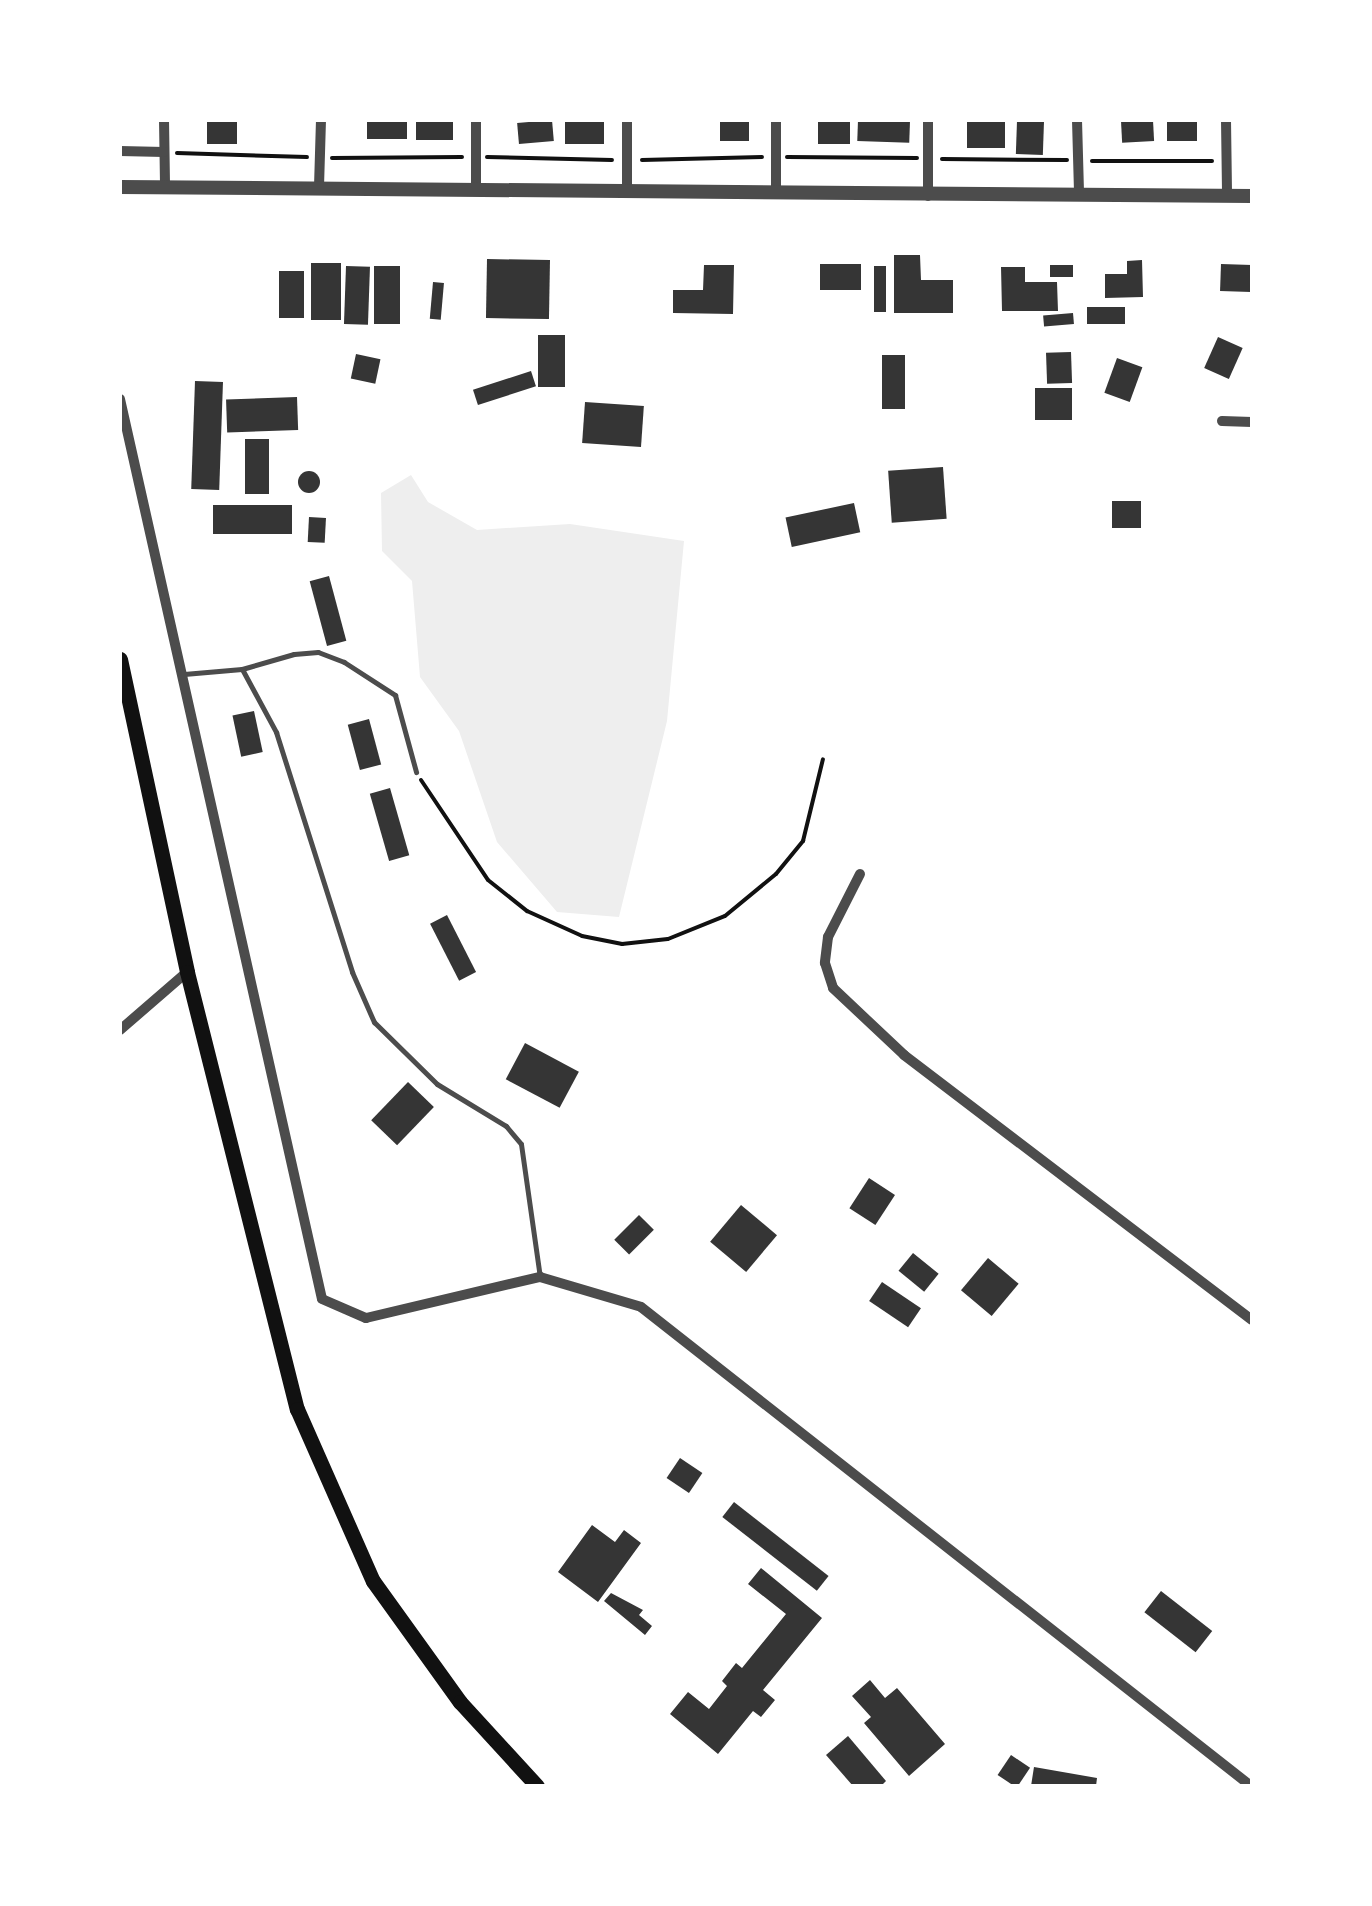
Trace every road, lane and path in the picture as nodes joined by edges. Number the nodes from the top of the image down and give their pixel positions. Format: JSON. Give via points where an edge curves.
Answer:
{"nodes":[{"id":1,"x":164,"y":120,"type":"edge"},
{"id":2,"x":320,"y":120,"type":"edge"},
{"id":3,"x":476,"y":120,"type":"edge"},
{"id":4,"x":627,"y":120,"type":"edge"},
{"id":5,"x":776,"y":120,"type":"edge"},
{"id":6,"x":928,"y":120,"type":"edge"},
{"id":7,"x":1076,"y":120,"type":"edge"},
{"id":8,"x":1226,"y":120,"type":"edge"},
{"id":9,"x":120,"y":152,"type":"edge"},
{"id":10,"x":164,"y":152,"type":"junction"},
{"id":11,"x":476,"y":157,"type":"junction"},
{"id":12,"x":776,"y":157,"type":"junction"},
{"id":13,"x":320,"y":158,"type":"junction"},
{"id":14,"x":928,"y":158,"type":"junction"},
{"id":15,"x":627,"y":160,"type":"junction"},
{"id":16,"x":1076,"y":160,"type":"junction"},
{"id":17,"x":1226,"y":160,"type":"junction"},
{"id":18,"x":320,"y":186,"type":"junction"},
{"id":19,"x":165,"y":187,"type":"junction"},
{"id":20,"x":476,"y":187,"type":"junction"},
{"id":21,"x":120,"y":188,"type":"edge"},
{"id":22,"x":627,"y":190,"type":"junction"},
{"id":23,"x":776,"y":193,"type":"junction"},
{"id":24,"x":1078,"y":193,"type":"junction"},
{"id":25,"x":1226,"y":195,"type":"junction"},
{"id":26,"x":928,"y":196,"type":"junction"},
{"id":27,"x":1252,"y":196,"type":"edge"},
{"id":28,"x":120,"y":400,"type":"edge"},
{"id":29,"x":1222,"y":422,"type":"dead end"},
{"id":30,"x":1252,"y":422,"type":"edge"},
{"id":31,"x":120,"y":659,"type":"edge"},
{"id":32,"x":242,"y":669,"type":"junction"},
{"id":33,"x":181,"y":674,"type":"junction"},
{"id":34,"x":823,"y":759,"type":"dead end"},
{"id":35,"x":416,"y":772,"type":"joint"},
{"id":36,"x":860,"y":874,"type":"dead end"},
{"id":37,"x":187,"y":972,"type":"junction"},
{"id":38,"x":120,"y":1030,"type":"edge"},
{"id":39,"x":540,"y":1277,"type":"junction"},
{"id":40,"x":1252,"y":1320,"type":"edge"},
{"id":41,"x":536,"y":1786,"type":"edge"},
{"id":42,"x":1252,"y":1786,"type":"edge"}],
"edges":[{"from":1,"to":10,"type":"street"},
{"from":2,"to":13,"type":"street"},
{"from":3,"to":11,"type":"street"},
{"from":4,"to":15,"type":"street"},
{"from":5,"to":12,"type":"street"},
{"from":6,"to":14,"type":"street"},
{"from":7,"to":16,"type":"street"},
{"from":8,"to":17,"type":"street"},
{"from":9,"to":10,"type":"street"},
{"from":10,"to":13,"type":"path"},
{"from":10,"to":19,"type":"street"},
{"from":11,"to":13,"type":"path"},
{"from":11,"to":15,"type":"path"},
{"from":11,"to":20,"type":"street"},
{"from":12,"to":14,"type":"path"},
{"from":12,"to":15,"type":"path"},
{"from":12,"to":23,"type":"street"},
{"from":13,"to":18,"type":"street"},
{"from":14,"to":16,"type":"path"},
{"from":14,"to":26,"type":"street"},
{"from":15,"to":22,"type":"street"},
{"from":16,"to":17,"type":"path"},
{"from":16,"to":24,"type":"street"},
{"from":17,"to":25,"type":"street"},
{"from":18,"to":19,"type":"street"},
{"from":18,"to":20,"type":"street"},
{"from":19,"to":21,"type":"street"},
{"from":20,"to":22,"type":"street"},
{"from":22,"to":23,"type":"street"},
{"from":23,"to":26,"type":"street"},
{"from":24,"to":25,"type":"street"},
{"from":24,"to":26,"type":"street"},
{"from":25,"to":27,"type":"street"},
{"from":28,"to":33,"type":"street"},
{"from":29,"to":30,"type":"street"},
{"from":31,"to":37,"type":"main road"},
{"from":32,"to":33,"type":"lane"},
{"from":32,"to":35,"type":"lane","via":[[318,652],[378,681],[403,710]]},
{"from":32,"to":39,"type":"lane","via":[[276,732],[374,1022],[437,1084],[506,1126],[521,1144]]},
{"from":33,"to":39,"type":"street","via":[[322,1299],[366,1318]]},
{"from":34,"to":35,"type":"path","via":[[803,841],[776,874],[725,916],[668,938],[622,944],[582,936],[528,911],[488,880]]},
{"from":36,"to":40,"type":"street","via":[[828,937],[825,963],[833,988],[904,1055]]},
{"from":37,"to":38,"type":"street"},
{"from":37,"to":41,"type":"main road","via":[[284,1368],[342,1519],[412,1641]]},
{"from":39,"to":42,"type":"street","via":[[641,1307]]}]}
